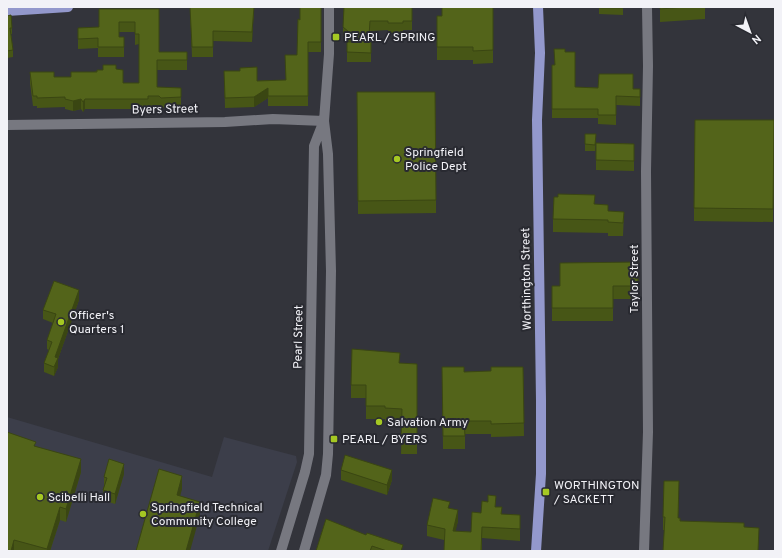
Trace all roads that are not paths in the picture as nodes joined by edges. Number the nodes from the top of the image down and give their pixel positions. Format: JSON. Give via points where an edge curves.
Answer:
{"nodes":[{"id":1,"x":68,"y":7,"type":"edge"},
{"id":2,"x":329,"y":7,"type":"edge"},
{"id":3,"x":538,"y":7,"type":"edge"},
{"id":4,"x":647,"y":7,"type":"edge"},
{"id":5,"x":7,"y":11,"type":"edge"},
{"id":6,"x":324,"y":121,"type":"junction"},
{"id":7,"x":7,"y":125,"type":"edge"},
{"id":8,"x":330,"y":244,"type":"junction"},
{"id":9,"x":312,"y":245,"type":"junction"},
{"id":10,"x":310,"y":421,"type":"junction"},
{"id":11,"x":329,"y":421,"type":"junction"},
{"id":12,"x":281,"y":551,"type":"edge"},
{"id":13,"x":304,"y":551,"type":"edge"},
{"id":14,"x":536,"y":551,"type":"edge"},
{"id":15,"x":644,"y":551,"type":"edge"}],
"edges":[{"from":1,"to":5,"type":"main road"},
{"from":2,"to":6,"type":"street","name":"Pearl Street","via":[[329,54]]},
{"from":3,"to":14,"type":"main road","name":"Worthington Street","via":[[540,53],[536,120],[541,474]]},
{"from":4,"to":15,"type":"street","name":"Taylor Street","via":[[648,432]]},
{"from":6,"to":7,"type":"street","name":"Byers Street","via":[[272,119]]},
{"from":6,"to":8,"type":"street","name":"Pearl Street","via":[[328,154]]},
{"from":6,"to":9,"type":"street","name":"Pearl Street","via":[[314,146]]},
{"from":8,"to":9,"type":"street"},
{"from":8,"to":11,"type":"street","name":"Pearl Street"},
{"from":9,"to":10,"type":"street","name":"Pearl Street"},
{"from":10,"to":11,"type":"street"},
{"from":10,"to":12,"type":"street","name":"Pearl Street","via":[[309,454],[305,472]]},
{"from":11,"to":13,"type":"street","name":"Pearl Street","via":[[327,470]]}]}
